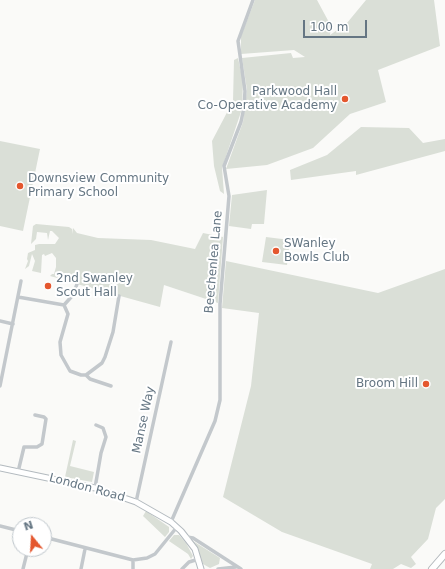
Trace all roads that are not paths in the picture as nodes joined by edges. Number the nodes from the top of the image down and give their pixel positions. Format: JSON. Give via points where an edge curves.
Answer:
{"nodes":[{"id":1,"x":253,"y":0,"type":"edge"},
{"id":2,"x":21,"y":281,"type":"dead end"},
{"id":3,"x":77,"y":284,"type":"dead end"},
{"id":4,"x":120,"y":296,"type":"dead end"},
{"id":5,"x":18,"y":297,"type":"junction"},
{"id":6,"x":64,"y":305,"type":"junction"},
{"id":7,"x":0,"y":321,"type":"edge"},
{"id":8,"x":13,"y":324,"type":"junction"},
{"id":9,"x":170,"y":342,"type":"dead end"},
{"id":10,"x":86,"y":375,"type":"junction"},
{"id":11,"x":0,"y":386,"type":"edge"},
{"id":12,"x":111,"y":386,"type":"dead end"},
{"id":13,"x":34,"y":415,"type":"dead end"},
{"id":14,"x":96,"y":425,"type":"dead end"},
{"id":15,"x":0,"y":468,"type":"edge"},
{"id":16,"x":18,"y":472,"type":"junction"},
{"id":17,"x":95,"y":488,"type":"junction"},
{"id":18,"x":136,"y":502,"type":"junction"},
{"id":19,"x":171,"y":522,"type":"junction"},
{"id":20,"x":0,"y":526,"type":"edge"},
{"id":21,"x":177,"y":527,"type":"junction"},
{"id":22,"x":12,"y":529,"type":"edge"},
{"id":23,"x":187,"y":537,"type":"junction"},
{"id":24,"x":52,"y":539,"type":"edge"},
{"id":25,"x":85,"y":549,"type":"junction"},
{"id":26,"x":445,"y":554,"type":"edge"},
{"id":27,"x":26,"y":557,"type":"edge"},
{"id":28,"x":199,"y":559,"type":"junction"},
{"id":29,"x":133,"y":560,"type":"junction"},
{"id":30,"x":239,"y":568,"type":"edge"},
{"id":31,"x":23,"y":569,"type":"edge"},
{"id":32,"x":81,"y":569,"type":"edge"},
{"id":33,"x":133,"y":569,"type":"edge"},
{"id":34,"x":182,"y":569,"type":"edge"},
{"id":35,"x":201,"y":569,"type":"edge"},
{"id":36,"x":218,"y":569,"type":"edge"},
{"id":37,"x":432,"y":569,"type":"edge"}],
"edges":[{"from":1,"to":19,"type":"street","name":"Beechenlea Lane","via":[[238,41],[245,90],[244,107],[224,166],[229,202],[220,304],[220,400],[215,421]]},
{"from":2,"to":5,"type":"street"},
{"from":3,"to":6,"type":"street","via":[[73,295]]},
{"from":4,"to":10,"type":"street","via":[[105,357],[102,363]]},
{"from":5,"to":6,"type":"street"},
{"from":5,"to":8,"type":"street"},
{"from":6,"to":10,"type":"street","via":[[68,314],[60,342],[61,356],[70,371]]},
{"from":7,"to":8,"type":"street"},
{"from":8,"to":11,"type":"street"},
{"from":9,"to":18,"type":"street","name":"Manse Way"},
{"from":10,"to":12,"type":"street","via":[[90,379]]},
{"from":13,"to":16,"type":"street","via":[[46,419],[42,444],[24,447]]},
{"from":14,"to":17,"type":"street","via":[[103,428],[106,437]]},
{"from":15,"to":16,"type":"main road","name":"London Road"},
{"from":16,"to":17,"type":"main road","name":"London Road"},
{"from":17,"to":18,"type":"main road","name":"London Road"},
{"from":18,"to":19,"type":"main road","name":"London Road"},
{"from":19,"to":21,"type":"main road","name":"London Road"},
{"from":20,"to":22,"type":"street"},
{"from":21,"to":23,"type":"main road","name":"London Road"},
{"from":21,"to":29,"type":"street","via":[[155,554]]},
{"from":23,"to":28,"type":"main road","name":"London Road"},
{"from":23,"to":30,"type":"street","name":"London Road","via":[[193,538]]},
{"from":24,"to":25,"type":"street"},
{"from":25,"to":29,"type":"street"},
{"from":25,"to":32,"type":"street"},
{"from":26,"to":37,"type":"highway"},
{"from":27,"to":31,"type":"street"},
{"from":28,"to":34,"type":"street","via":[[189,562]]},
{"from":28,"to":35,"type":"main road","name":"London Road"},
{"from":29,"to":33,"type":"street"},
{"from":30,"to":36,"type":"street","name":"London Road"}]}
